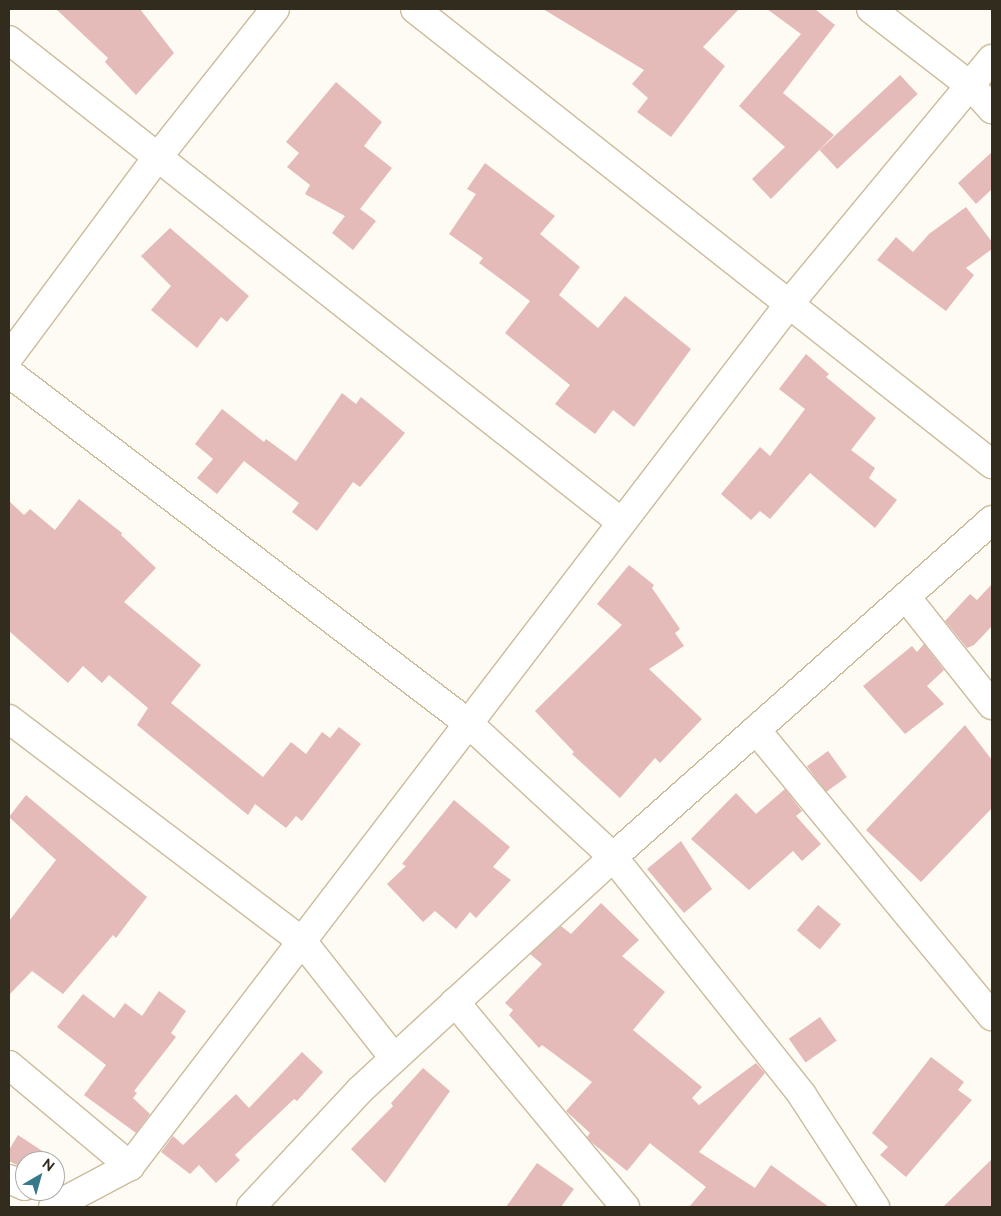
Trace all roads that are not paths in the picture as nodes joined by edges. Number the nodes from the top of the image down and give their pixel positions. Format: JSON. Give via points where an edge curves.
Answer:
{"nodes":[{"id":1,"x":275,"y":9,"type":"edge"},
{"id":2,"x":415,"y":9,"type":"edge"},
{"id":3,"x":871,"y":9,"type":"edge"},
{"id":4,"x":9,"y":40,"type":"edge"},
{"id":5,"x":992,"y":59,"type":"edge"},
{"id":6,"x":972,"y":87,"type":"junction"},
{"id":7,"x":992,"y":109,"type":"edge"},
{"id":8,"x":156,"y":158,"type":"junction"},
{"id":9,"x":789,"y":304,"type":"junction"},
{"id":10,"x":9,"y":357,"type":"edge"},
{"id":11,"x":9,"y":373,"type":"edge"},
{"id":12,"x":992,"y":464,"type":"edge"},
{"id":13,"x":992,"y":520,"type":"edge"},
{"id":14,"x":622,"y":522,"type":"junction"},
{"id":15,"x":906,"y":597,"type":"junction"},
{"id":16,"x":992,"y":705,"type":"edge"},
{"id":17,"x":9,"y":719,"type":"edge"},
{"id":18,"x":468,"y":724,"type":"junction"},
{"id":19,"x":756,"y":730,"type":"junction"},
{"id":20,"x":613,"y":857,"type":"junction"},
{"id":21,"x":302,"y":941,"type":"junction"},
{"id":22,"x":455,"y":1002,"type":"junction"},
{"id":23,"x":992,"y":1016,"type":"edge"},
{"id":24,"x":394,"y":1058,"type":"junction"},
{"id":25,"x":9,"y":1065,"type":"edge"},
{"id":26,"x":130,"y":1166,"type":"junction"},
{"id":27,"x":65,"y":1206,"type":"edge"},
{"id":28,"x":251,"y":1207,"type":"edge"},
{"id":29,"x":625,"y":1207,"type":"edge"},
{"id":30,"x":876,"y":1207,"type":"edge"}],
"edges":[{"from":1,"to":8,"type":"street"},
{"from":2,"to":9,"type":"street"},
{"from":3,"to":6,"type":"street"},
{"from":4,"to":8,"type":"street"},
{"from":5,"to":6,"type":"street"},
{"from":6,"to":7,"type":"street"},
{"from":6,"to":9,"type":"street"},
{"from":8,"to":10,"type":"street"},
{"from":8,"to":14,"type":"street"},
{"from":9,"to":12,"type":"street"},
{"from":9,"to":14,"type":"street"},
{"from":11,"to":18,"type":"street"},
{"from":13,"to":15,"type":"street"},
{"from":14,"to":18,"type":"street"},
{"from":15,"to":16,"type":"street"},
{"from":15,"to":19,"type":"street"},
{"from":17,"to":21,"type":"street"},
{"from":18,"to":20,"type":"street"},
{"from":18,"to":21,"type":"street"},
{"from":19,"to":20,"type":"street"},
{"from":19,"to":23,"type":"street"},
{"from":20,"to":22,"type":"street"},
{"from":20,"to":30,"type":"street","via":[[802,1094]]},
{"from":21,"to":24,"type":"street"},
{"from":21,"to":26,"type":"street"},
{"from":22,"to":24,"type":"street"},
{"from":22,"to":29,"type":"street"},
{"from":24,"to":28,"type":"street"},
{"from":25,"to":26,"type":"street"},
{"from":26,"to":27,"type":"street"}]}
